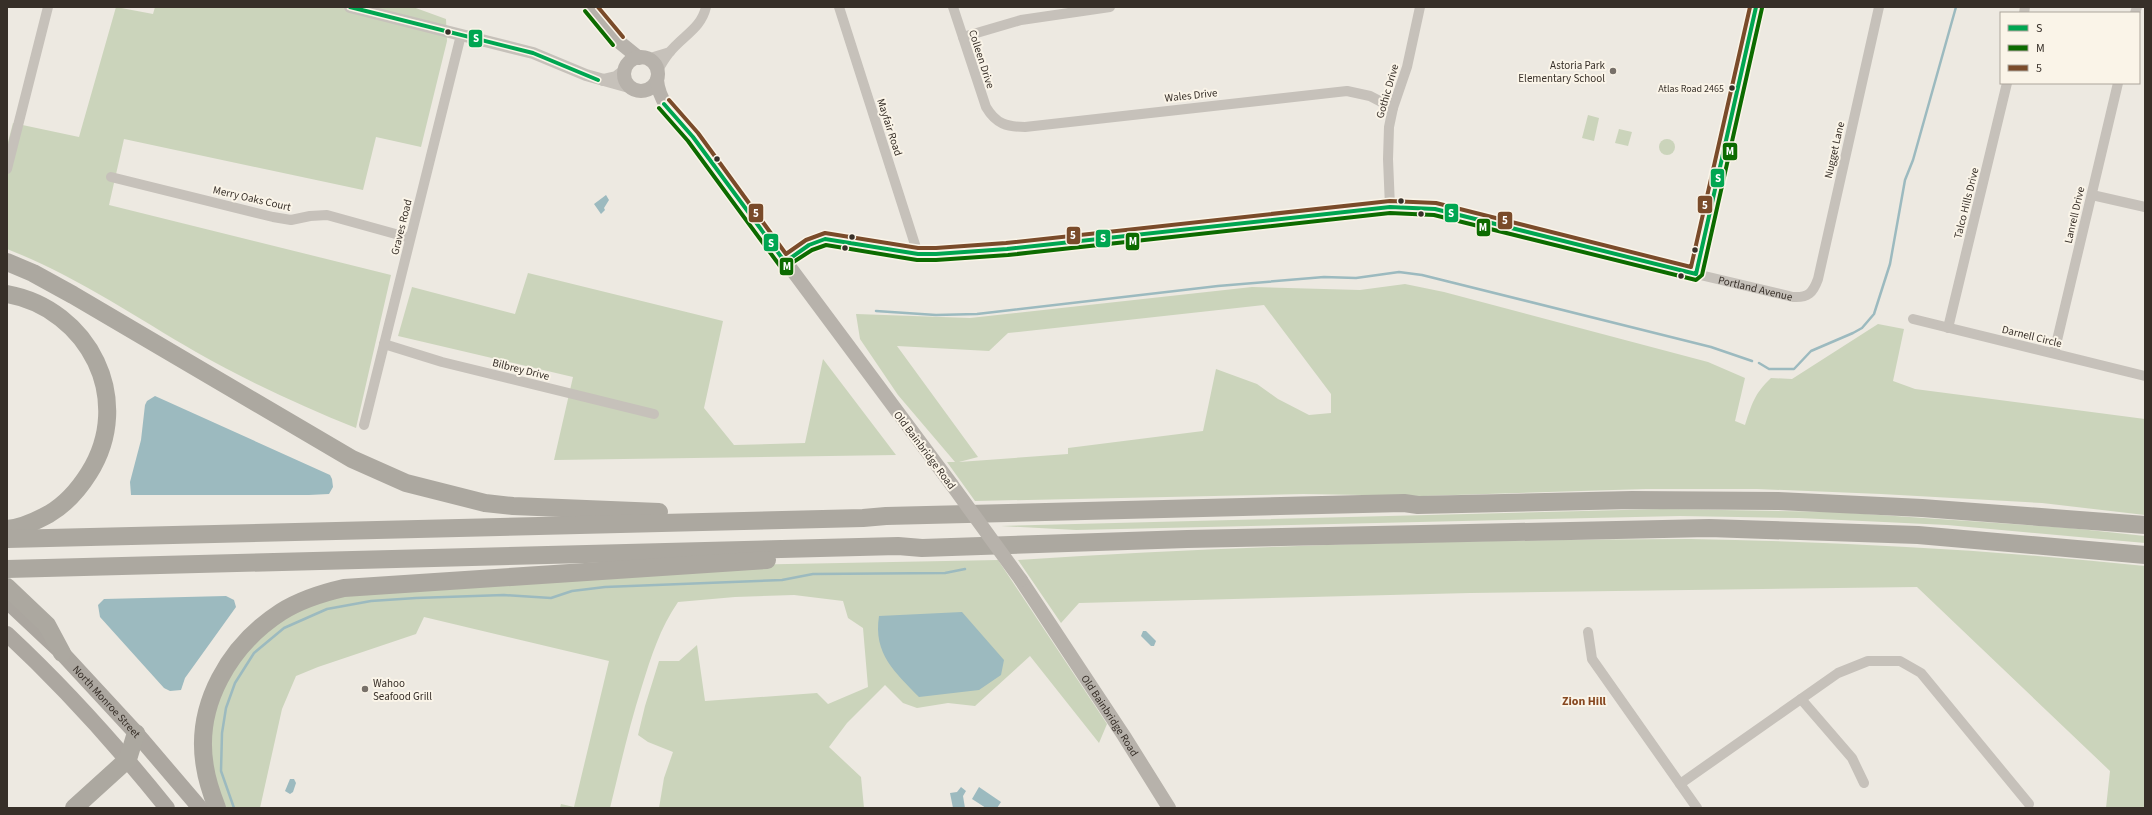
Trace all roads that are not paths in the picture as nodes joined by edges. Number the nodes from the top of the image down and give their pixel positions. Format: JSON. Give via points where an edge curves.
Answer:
{"nodes":[{"id":1,"x":48,"y":7,"type":"edge"},
{"id":2,"x":350,"y":7,"type":"edge"},
{"id":3,"x":590,"y":7,"type":"edge"},
{"id":4,"x":706,"y":7,"type":"edge"},
{"id":5,"x":839,"y":7,"type":"edge"},
{"id":6,"x":953,"y":7,"type":"edge"},
{"id":7,"x":1110,"y":7,"type":"edge"},
{"id":8,"x":1420,"y":7,"type":"edge"},
{"id":9,"x":1756,"y":7,"type":"edge"},
{"id":10,"x":1878,"y":7,"type":"edge"},
{"id":11,"x":461,"y":35,"type":"junction"},
{"id":12,"x":963,"y":37,"type":"junction"},
{"id":13,"x":618,"y":41,"type":"junction"},
{"id":14,"x":670,"y":52,"type":"junction"},
{"id":15,"x":643,"y":58,"type":"junction"},
{"id":16,"x":625,"y":69,"type":"junction"},
{"id":17,"x":657,"y":76,"type":"junction"},
{"id":18,"x":598,"y":80,"type":"junction"},
{"id":19,"x":2007,"y":84,"type":"edge"},
{"id":20,"x":2118,"y":84,"type":"edge"},
{"id":21,"x":630,"y":87,"type":"junction"},
{"id":22,"x":645,"y":91,"type":"junction"},
{"id":23,"x":664,"y":104,"type":"junction"},
{"id":24,"x":1393,"y":108,"type":"junction"},
{"id":25,"x":992,"y":117,"type":"joint"},
{"id":26,"x":7,"y":168,"type":"edge"},
{"id":27,"x":111,"y":177,"type":"dead end"},
{"id":28,"x":2092,"y":195,"type":"junction"},
{"id":29,"x":1390,"y":206,"type":"junction"},
{"id":30,"x":2145,"y":207,"type":"edge"},
{"id":31,"x":410,"y":238,"type":"junction"},
{"id":32,"x":918,"y":254,"type":"junction"},
{"id":33,"x":7,"y":262,"type":"edge"},
{"id":34,"x":785,"y":262,"type":"junction"},
{"id":35,"x":1696,"y":274,"type":"junction"},
{"id":36,"x":7,"y":294,"type":"edge"},
{"id":37,"x":1808,"y":296,"type":"joint"},
{"id":38,"x":1913,"y":319,"type":"dead end"},
{"id":39,"x":1948,"y":328,"type":"junction"},
{"id":40,"x":384,"y":344,"type":"junction"},
{"id":41,"x":2054,"y":354,"type":"junction"},
{"id":42,"x":2145,"y":376,"type":"edge"},
{"id":43,"x":654,"y":414,"type":"dead end"},
{"id":44,"x":364,"y":425,"type":"dead end"},
{"id":45,"x":718,"y":521,"type":"junction"},
{"id":46,"x":2145,"y":525,"type":"edge"},
{"id":47,"x":7,"y":529,"type":"edge"},
{"id":48,"x":7,"y":539,"type":"edge"},
{"id":49,"x":922,"y":548,"type":"junction"},
{"id":50,"x":2145,"y":555,"type":"edge"},
{"id":51,"x":7,"y":569,"type":"edge"},
{"id":52,"x":7,"y":587,"type":"edge"},
{"id":53,"x":12,"y":600,"type":"edge"},
{"id":54,"x":1588,"y":632,"type":"dead end"},
{"id":55,"x":7,"y":634,"type":"edge"},
{"id":56,"x":62,"y":652,"type":"joint"},
{"id":57,"x":1800,"y":699,"type":"junction"},
{"id":58,"x":136,"y":733,"type":"junction"},
{"id":59,"x":128,"y":759,"type":"junction"},
{"id":60,"x":1864,"y":783,"type":"dead end"},
{"id":61,"x":1680,"y":784,"type":"junction"},
{"id":62,"x":2029,"y":804,"type":"dead end"},
{"id":63,"x":74,"y":808,"type":"edge"},
{"id":64,"x":168,"y":808,"type":"edge"},
{"id":65,"x":200,"y":808,"type":"edge"},
{"id":66,"x":217,"y":808,"type":"edge"},
{"id":67,"x":1169,"y":808,"type":"edge"},
{"id":68,"x":1697,"y":808,"type":"edge"}],
"edges":[{"from":1,"to":26,"type":"street"},
{"from":2,"to":11,"type":"street"},
{"from":3,"to":13,"type":"main road"},
{"from":4,"to":14,"type":"street","via":[[695,29]]},
{"from":5,"to":32,"type":"street","name":"Mayfair Road"},
{"from":6,"to":12,"type":"street","name":"Colleen Drive"},
{"from":7,"to":12,"type":"street","via":[[1021,20]]},
{"from":8,"to":24,"type":"street","name":"Gothic Drive","via":[[1407,67]]},
{"from":9,"to":35,"type":"street"},
{"from":10,"to":37,"type":"street","name":"Nugget Lane","via":[[1818,279]]},
{"from":11,"to":18,"type":"street","via":[[546,57]]},
{"from":11,"to":31,"type":"street","name":"Graves Road"},
{"from":12,"to":25,"type":"street","name":"Colleen Drive"},
{"from":13,"to":15,"type":"main road"},
{"from":13,"to":16,"type":"main road"},
{"from":14,"to":15,"type":"street"},
{"from":14,"to":17,"type":"street"},
{"from":15,"to":16,"type":"main road","via":[[632,60]]},
{"from":15,"to":17,"type":"main road","via":[[655,66]]},
{"from":16,"to":18,"type":"street","via":[[609,80]]},
{"from":16,"to":21,"type":"main road","via":[[625,80]]},
{"from":17,"to":22,"type":"main road","via":[[652,86]]},
{"from":17,"to":23,"type":"main road","name":"Old Bainbridge Road","via":[[658,91]]},
{"from":18,"to":21,"type":"street"},
{"from":19,"to":39,"type":"street","name":"Talco Hills Drive"},
{"from":20,"to":28,"type":"street","name":"Lanrell Drive"},
{"from":21,"to":22,"type":"main road","via":[[637,91]]},
{"from":22,"to":23,"type":"main road","name":"Old Bainbridge Road"},
{"from":23,"to":34,"type":"main road","name":"Old Bainbridge Road","via":[[693,137]]},
{"from":24,"to":25,"type":"street","name":"Wales Drive","via":[[1370,96],[1347,91],[1025,127],[1004,125]]},
{"from":24,"to":29,"type":"street","name":"Gothic Drive","via":[[1389,127],[1388,159]]},
{"from":27,"to":31,"type":"street","name":"Merry Oaks Court","via":[[273,217],[291,220],[328,215]]},
{"from":28,"to":30,"type":"street"},
{"from":28,"to":41,"type":"street","name":"Lanrell Drive"},
{"from":29,"to":32,"type":"street","name":"Portland Avenue","via":[[1007,249]]},
{"from":29,"to":35,"type":"street","name":"Portland Avenue","via":[[1435,209]]},
{"from":31,"to":40,"type":"street","name":"Graves Road"},
{"from":32,"to":34,"type":"street","name":"Portland Avenue","via":[[825,239],[809,245]]},
{"from":33,"to":45,"type":"highway","via":[[73,295],[352,459],[406,483],[485,503],[671,512]]},
{"from":34,"to":67,"type":"main road","name":"Old Bainbridge Road","bridge":true,"via":[[1021,580]]},
{"from":35,"to":37,"type":"street","name":"Portland Avenue","via":[[1793,297]]},
{"from":36,"to":47,"type":"highway","via":[[21,296],[42,305],[62,318],[78,333],[102,372],[107,410],[102,446],[96,463],[74,494],[58,508],[36,521]]},
{"from":38,"to":39,"type":"street","name":"Darnell Circle"},
{"from":39,"to":41,"type":"street","name":"Darnell Circle"},
{"from":40,"to":43,"type":"street","name":"Bilbrey Drive","via":[[442,362]]},
{"from":40,"to":44,"type":"street","name":"Graves Road"},
{"from":41,"to":42,"type":"street","name":"Darnell Circle"},
{"from":45,"to":46,"type":"highway","via":[[1297,505],[1640,500],[1778,501],[1900,507]]},
{"from":45,"to":48,"type":"highway"},
{"from":49,"to":50,"type":"highway","via":[[1210,538],[1709,528],[1918,535]]},
{"from":49,"to":51,"type":"highway","via":[[898,546],[562,553]]},
{"from":49,"to":66,"type":"highway","via":[[898,555],[540,574],[344,588],[323,593],[294,605],[266,623],[237,650],[218,681],[207,711],[203,746],[207,779]]},
{"from":52,"to":53,"type":"highway"},
{"from":53,"to":56,"type":"highway","via":[[47,625]]},
{"from":54,"to":61,"type":"street","via":[[1592,659]]},
{"from":55,"to":59,"type":"highway","via":[[40,665]]},
{"from":56,"to":58,"type":"highway","name":"North Monroe Street"},
{"from":57,"to":60,"type":"street","via":[[1852,758]]},
{"from":57,"to":61,"type":"street"},
{"from":57,"to":62,"type":"street","via":[[1838,673],[1868,661],[1900,661],[1921,673]]},
{"from":58,"to":59,"type":"highway"},
{"from":58,"to":65,"type":"highway","name":"North Monroe Street"},
{"from":59,"to":63,"type":"highway"},
{"from":59,"to":64,"type":"highway"},
{"from":61,"to":68,"type":"street"}]}
